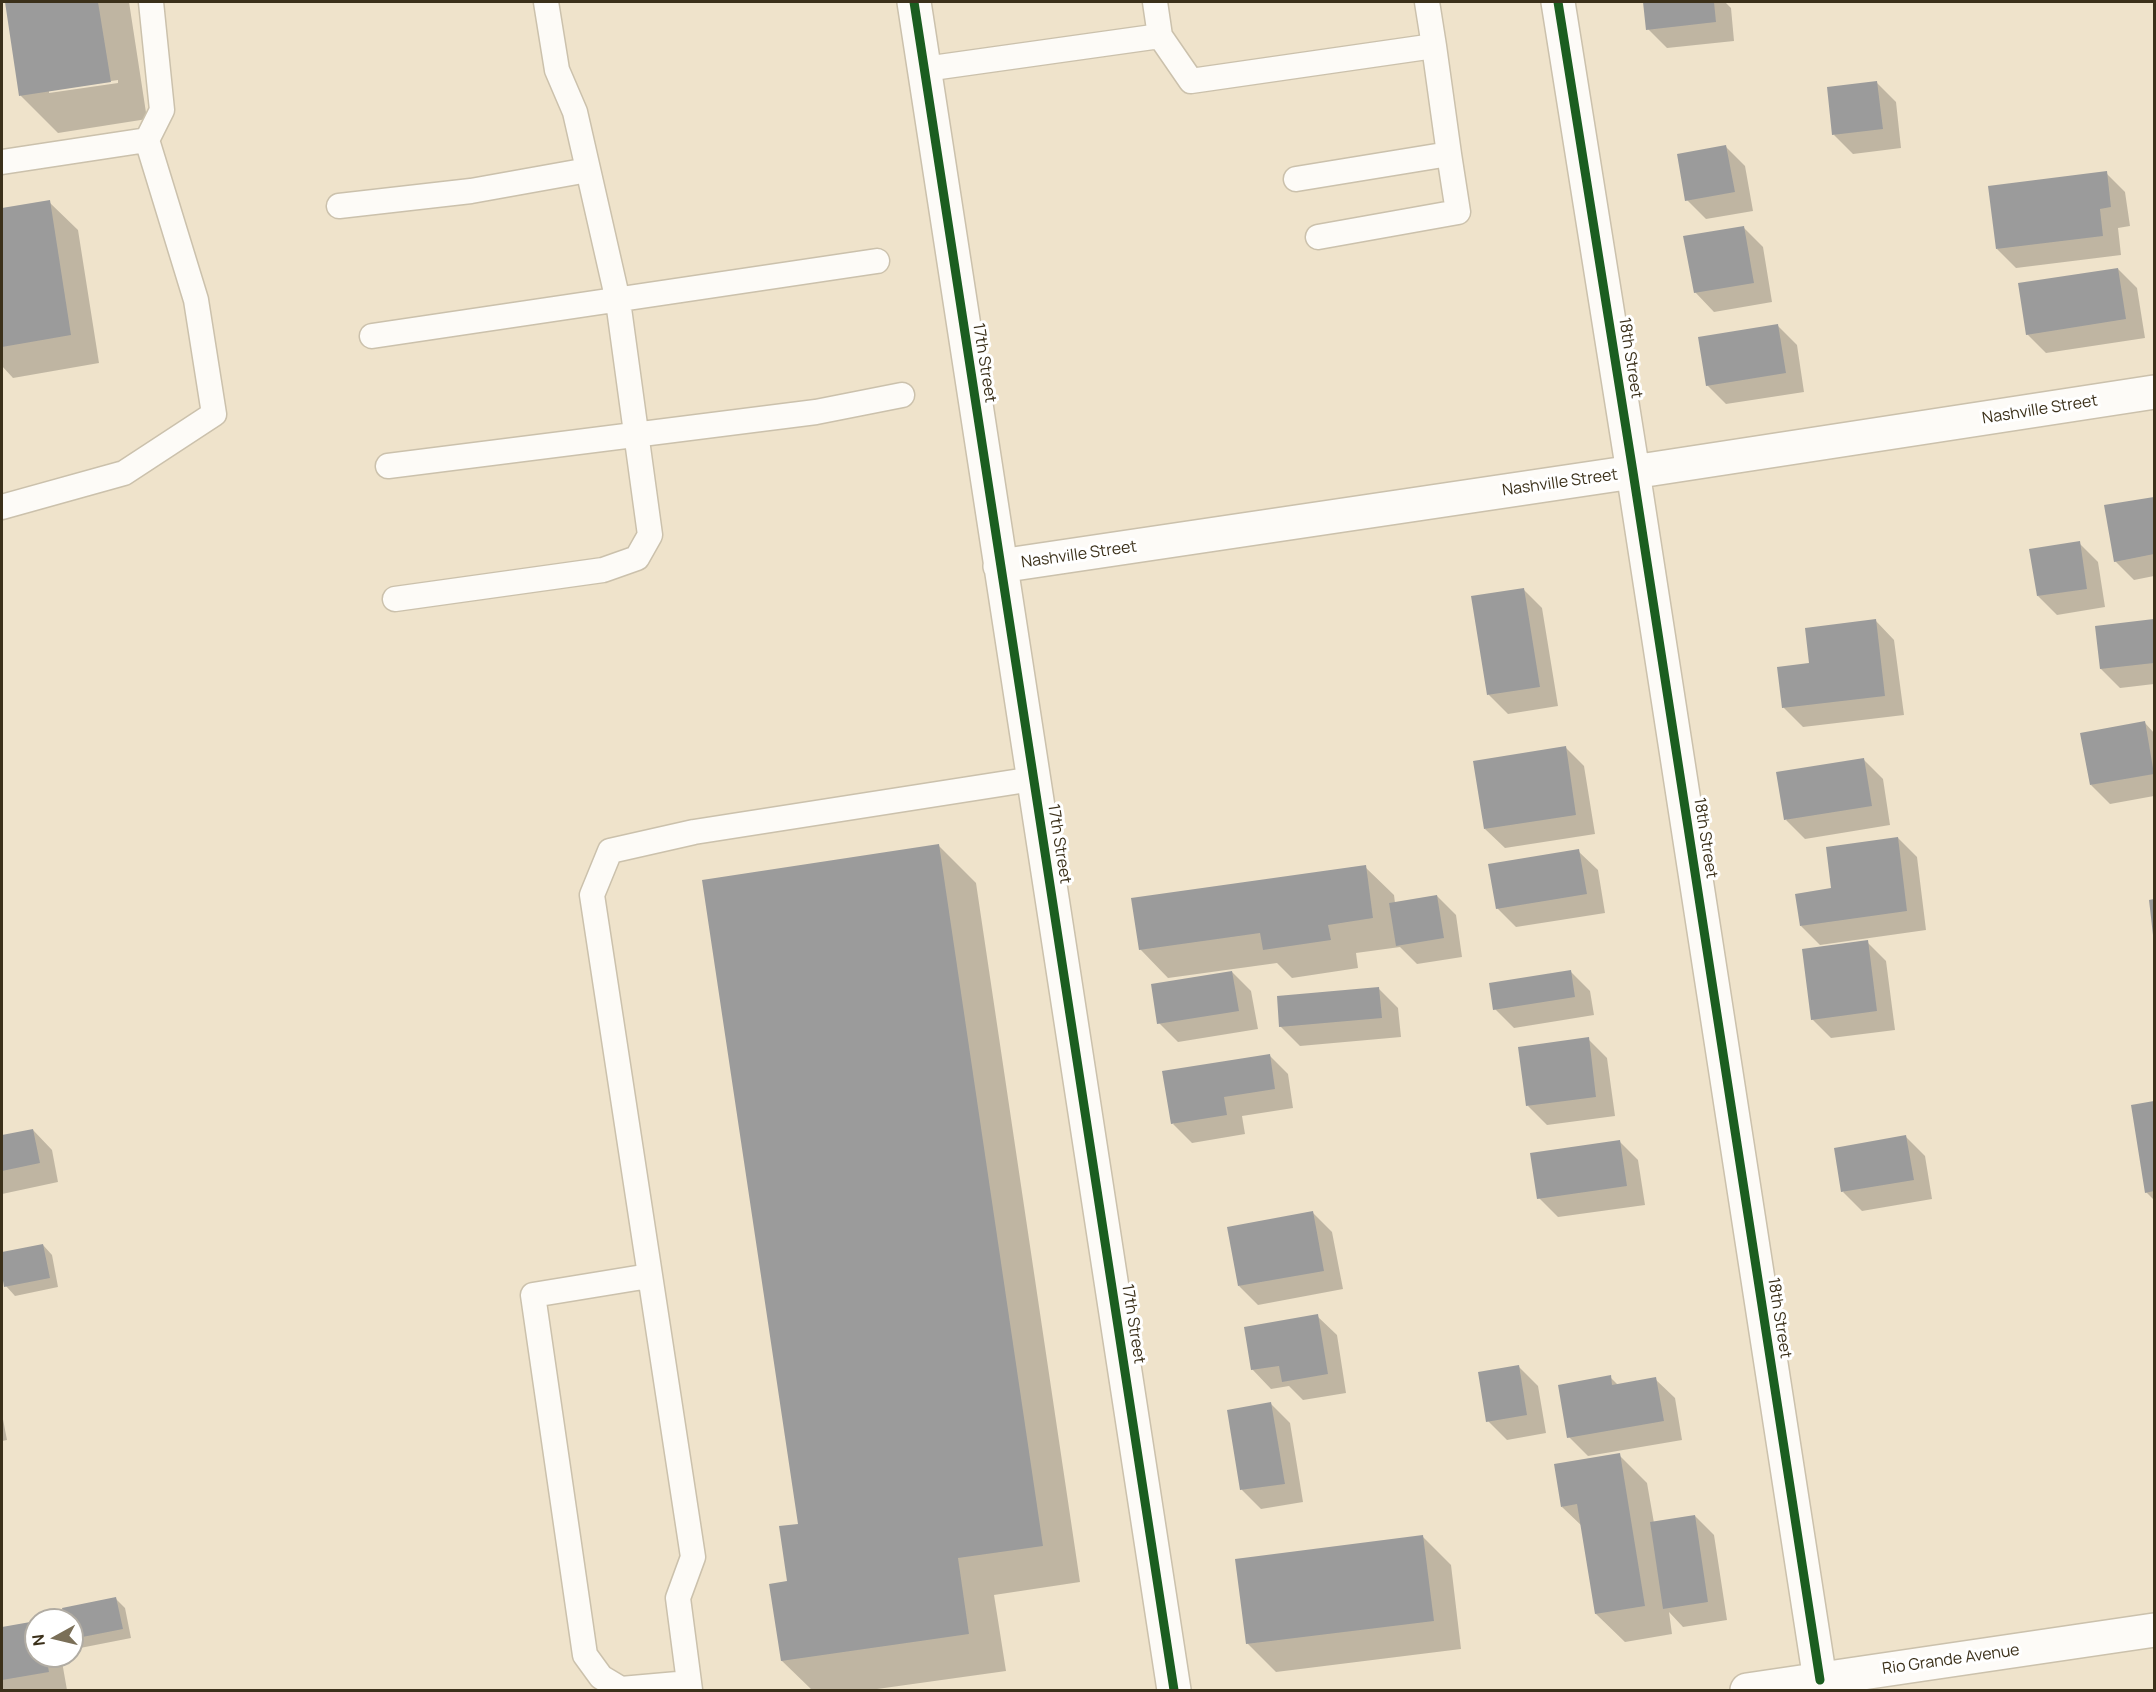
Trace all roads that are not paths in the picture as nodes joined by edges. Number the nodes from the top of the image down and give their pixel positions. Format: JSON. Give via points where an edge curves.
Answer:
{"nodes":[{"id":1,"x":151,"y":2,"type":"edge"},
{"id":2,"x":546,"y":2,"type":"edge"},
{"id":3,"x":914,"y":2,"type":"edge"},
{"id":4,"x":1155,"y":2,"type":"edge"},
{"id":5,"x":1428,"y":2,"type":"edge"},
{"id":6,"x":1558,"y":2,"type":"edge"},
{"id":7,"x":1160,"y":36,"type":"junction"},
{"id":8,"x":1434,"y":46,"type":"junction"},
{"id":9,"x":925,"y":69,"type":"junction"},
{"id":10,"x":147,"y":140,"type":"junction"},
{"id":11,"x":1449,"y":154,"type":"junction"},
{"id":12,"x":2,"y":162,"type":"edge"},
{"id":13,"x":588,"y":170,"type":"junction"},
{"id":14,"x":1296,"y":179,"type":"dead end"},
{"id":15,"x":339,"y":206,"type":"dead end"},
{"id":16,"x":1318,"y":237,"type":"dead end"},
{"id":17,"x":877,"y":261,"type":"dead end"},
{"id":18,"x":618,"y":301,"type":"junction"},
{"id":19,"x":372,"y":336,"type":"dead end"},
{"id":20,"x":2154,"y":392,"type":"edge"},
{"id":21,"x":902,"y":395,"type":"dead end"},
{"id":22,"x":636,"y":433,"type":"junction"},
{"id":23,"x":388,"y":466,"type":"dead end"},
{"id":24,"x":1634,"y":472,"type":"junction"},
{"id":25,"x":2,"y":507,"type":"edge"},
{"id":26,"x":1000,"y":566,"type":"junction"},
{"id":27,"x":395,"y":599,"type":"dead end"},
{"id":28,"x":1034,"y":779,"type":"junction"},
{"id":29,"x":649,"y":1276,"type":"junction"},
{"id":30,"x":2154,"y":1630,"type":"edge"},
{"id":31,"x":1820,"y":1680,"type":"junction"},
{"id":32,"x":690,"y":1687,"type":"edge"},
{"id":33,"x":1174,"y":1690,"type":"edge"},
{"id":34,"x":1746,"y":1690,"type":"edge"}],
"edges":[{"from":1,"to":10,"type":"lane","via":[[162,110]]},
{"from":2,"to":13,"type":"lane","via":[[557,70],[575,112]]},
{"from":3,"to":9,"type":"street","name":"17th Street"},
{"from":4,"to":7,"type":"lane"},
{"from":5,"to":8,"type":"lane"},
{"from":6,"to":24,"type":"street","name":"18th Street"},
{"from":7,"to":8,"type":"lane","via":[[1191,81]]},
{"from":7,"to":9,"type":"lane"},
{"from":8,"to":11,"type":"lane"},
{"from":9,"to":26,"type":"street","name":"17th Street"},
{"from":10,"to":12,"type":"lane"},
{"from":10,"to":25,"type":"lane","via":[[196,300],[213,414],[124,473]]},
{"from":11,"to":14,"type":"lane"},
{"from":11,"to":16,"type":"lane","via":[[1458,212]]},
{"from":13,"to":15,"type":"lane","via":[[471,191]]},
{"from":13,"to":18,"type":"lane"},
{"from":17,"to":18,"type":"lane"},
{"from":18,"to":19,"type":"lane"},
{"from":18,"to":22,"type":"lane"},
{"from":20,"to":24,"type":"street","name":"Nashville Street"},
{"from":21,"to":22,"type":"lane","via":[[816,412]]},
{"from":22,"to":23,"type":"lane"},
{"from":22,"to":27,"type":"lane","via":[[650,535],[637,558],[603,570]]},
{"from":24,"to":26,"type":"street","name":"Nashville Street"},
{"from":24,"to":31,"type":"street","name":"18th Street"},
{"from":26,"to":28,"type":"street","name":"17th Street"},
{"from":28,"to":29,"type":"lane","via":[[694,832],[610,851],[592,896]]},
{"from":28,"to":33,"type":"street","name":"17th Street"},
{"from":29,"to":32,"type":"lane","via":[[693,1557],[678,1598]]},
{"from":29,"to":32,"type":"lane","via":[[533,1295],[585,1655],[601,1677],[621,1689]]},
{"from":30,"to":31,"type":"street","name":"Rio Grande Avenue"},
{"from":31,"to":34,"type":"street","name":"Rio Grande Avenue"}]}
